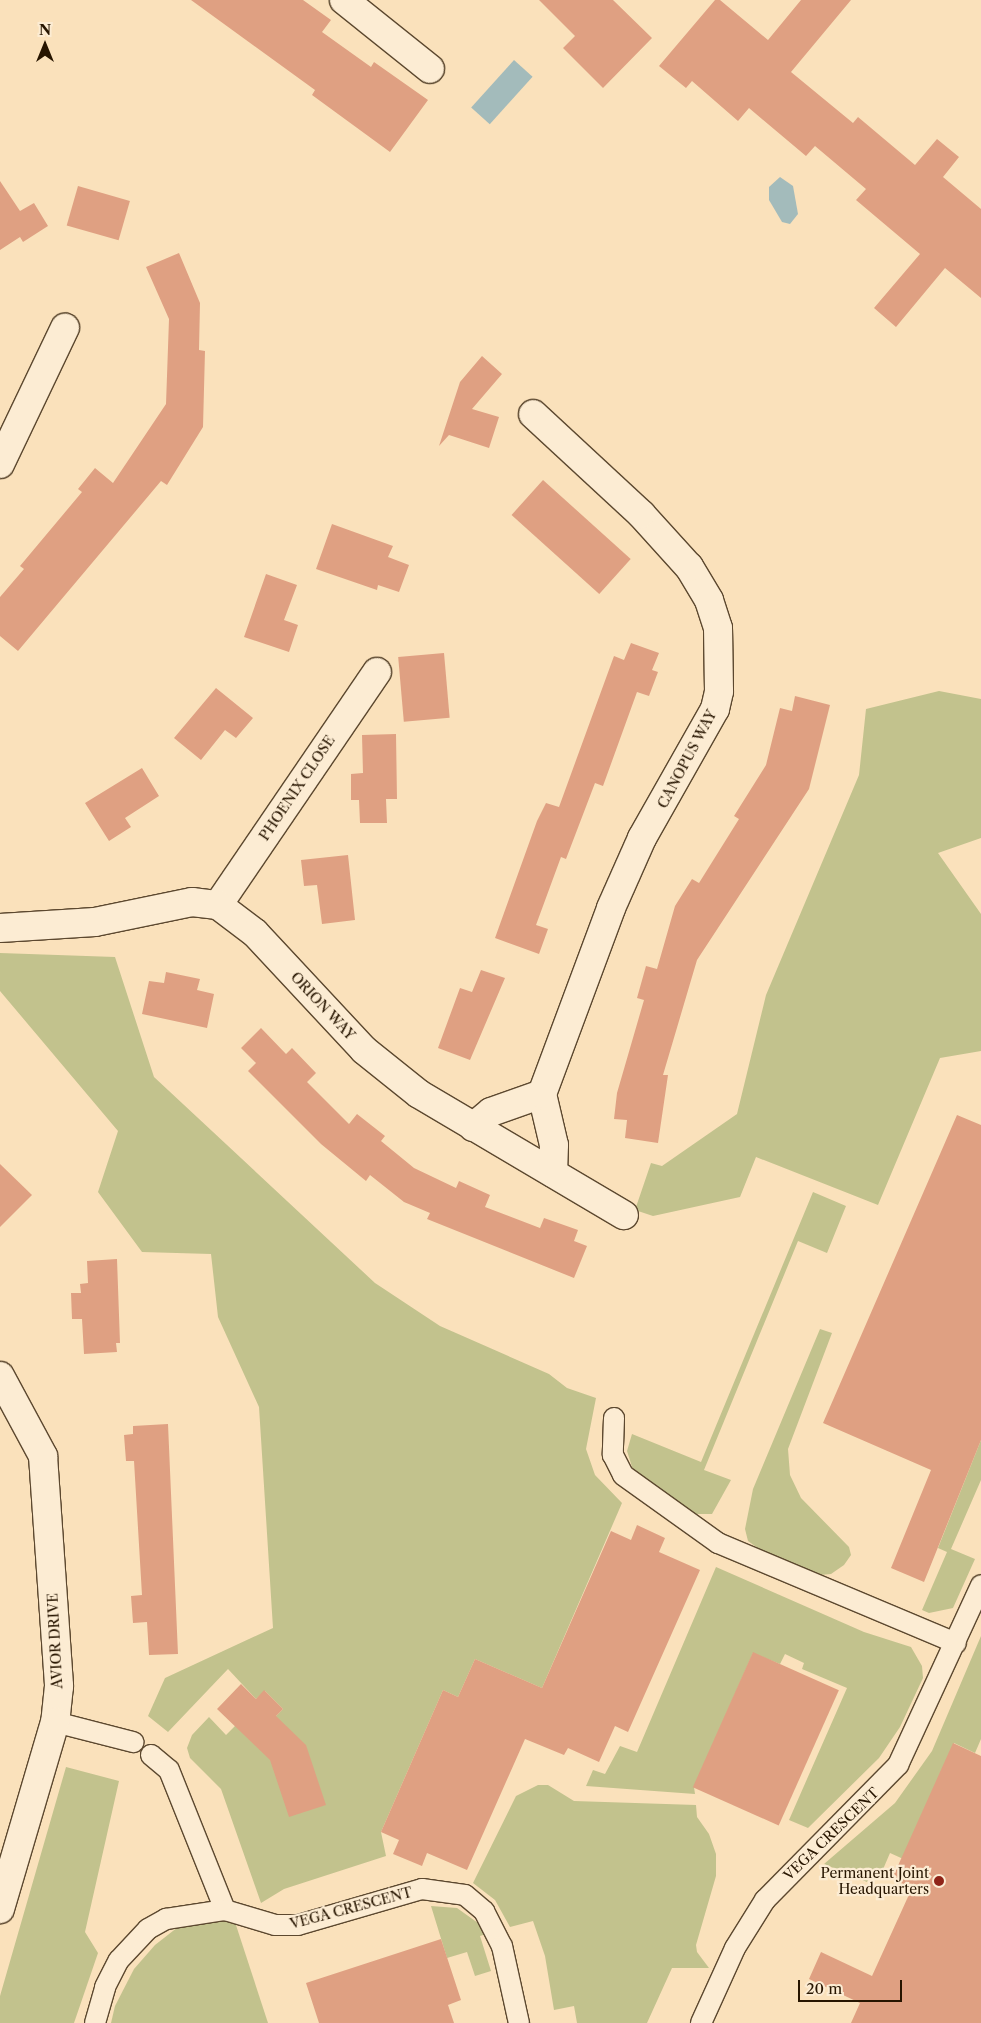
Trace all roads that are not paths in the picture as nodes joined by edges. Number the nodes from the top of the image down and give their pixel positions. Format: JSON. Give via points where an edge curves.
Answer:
{"nodes":[{"id":1,"x":344,"y":0,"type":"edge"},
{"id":2,"x":430,"y":69,"type":"dead end"},
{"id":3,"x":64,"y":328,"type":"dead end"},
{"id":4,"x":532,"y":414,"type":"dead end"},
{"id":5,"x":0,"y":464,"type":"edge"},
{"id":6,"x":377,"y":672,"type":"dead end"},
{"id":7,"x":218,"y":905,"type":"junction"},
{"id":8,"x":0,"y":928,"type":"edge"},
{"id":9,"x":542,"y":1094,"type":"junction"},
{"id":10,"x":474,"y":1127,"type":"junction"},
{"id":11,"x":553,"y":1173,"type":"junction"},
{"id":12,"x":624,"y":1215,"type":"dead end"},
{"id":13,"x":0,"y":1376,"type":"edge"},
{"id":14,"x":614,"y":1418,"type":"dead end"},
{"id":15,"x":981,"y":1585,"type":"edge"},
{"id":16,"x":956,"y":1643,"type":"junction"},
{"id":17,"x":54,"y":1722,"type":"junction"},
{"id":18,"x":133,"y":1742,"type":"dead end"},
{"id":19,"x":151,"y":1755,"type":"dead end"},
{"id":20,"x":0,"y":1909,"type":"edge"},
{"id":21,"x":225,"y":1910,"type":"junction"},
{"id":22,"x":95,"y":2023,"type":"edge"},
{"id":23,"x":519,"y":2023,"type":"edge"},
{"id":24,"x":701,"y":2023,"type":"edge"}],
"edges":[{"from":1,"to":2,"type":"street"},
{"from":3,"to":5,"type":"street"},
{"from":4,"to":9,"type":"street","name":"CANOPUS WAY","via":[[641,514],[689,568],[709,600],[718,628],[720,658],[715,709],[642,838],[611,908]]},
{"from":6,"to":7,"type":"street","name":"PHOENIX CLOSE"},
{"from":7,"to":8,"type":"street","via":[[192,902],[95,922]]},
{"from":7,"to":10,"type":"street","name":"ORION WAY","via":[[255,933],[364,1050],[446,1113]]},
{"from":9,"to":10,"type":"street","via":[[491,1112]]},
{"from":9,"to":11,"type":"street","via":[[554,1145]]},
{"from":10,"to":11,"type":"street","name":"ORION WAY"},
{"from":11,"to":12,"type":"street","name":"ORION WAY"},
{"from":13,"to":17,"type":"street","name":"AVIOR DRIVE","via":[[43,1456],[59,1686]]},
{"from":14,"to":16,"type":"lane","via":[[614,1454],[623,1475],[718,1542]]},
{"from":15,"to":16,"type":"lane","name":"VEGA CRESCENT"},
{"from":16,"to":24,"type":"lane","name":"VEGA CRESCENT","via":[[898,1765],[765,1900],[735,1948]]},
{"from":17,"to":18,"type":"lane"},
{"from":17,"to":20,"type":"street","name":"AVIOR DRIVE"},
{"from":19,"to":21,"type":"lane","via":[[169,1770]]},
{"from":21,"to":22,"type":"lane","name":"VEGA CRESCENT","via":[[166,1919],[148,1929],[119,1960],[105,1987]]},
{"from":21,"to":23,"type":"lane","name":"VEGA CRESCENT","via":[[286,1926],[422,1889],[464,1895],[484,1911],[496,1930]]}]}
